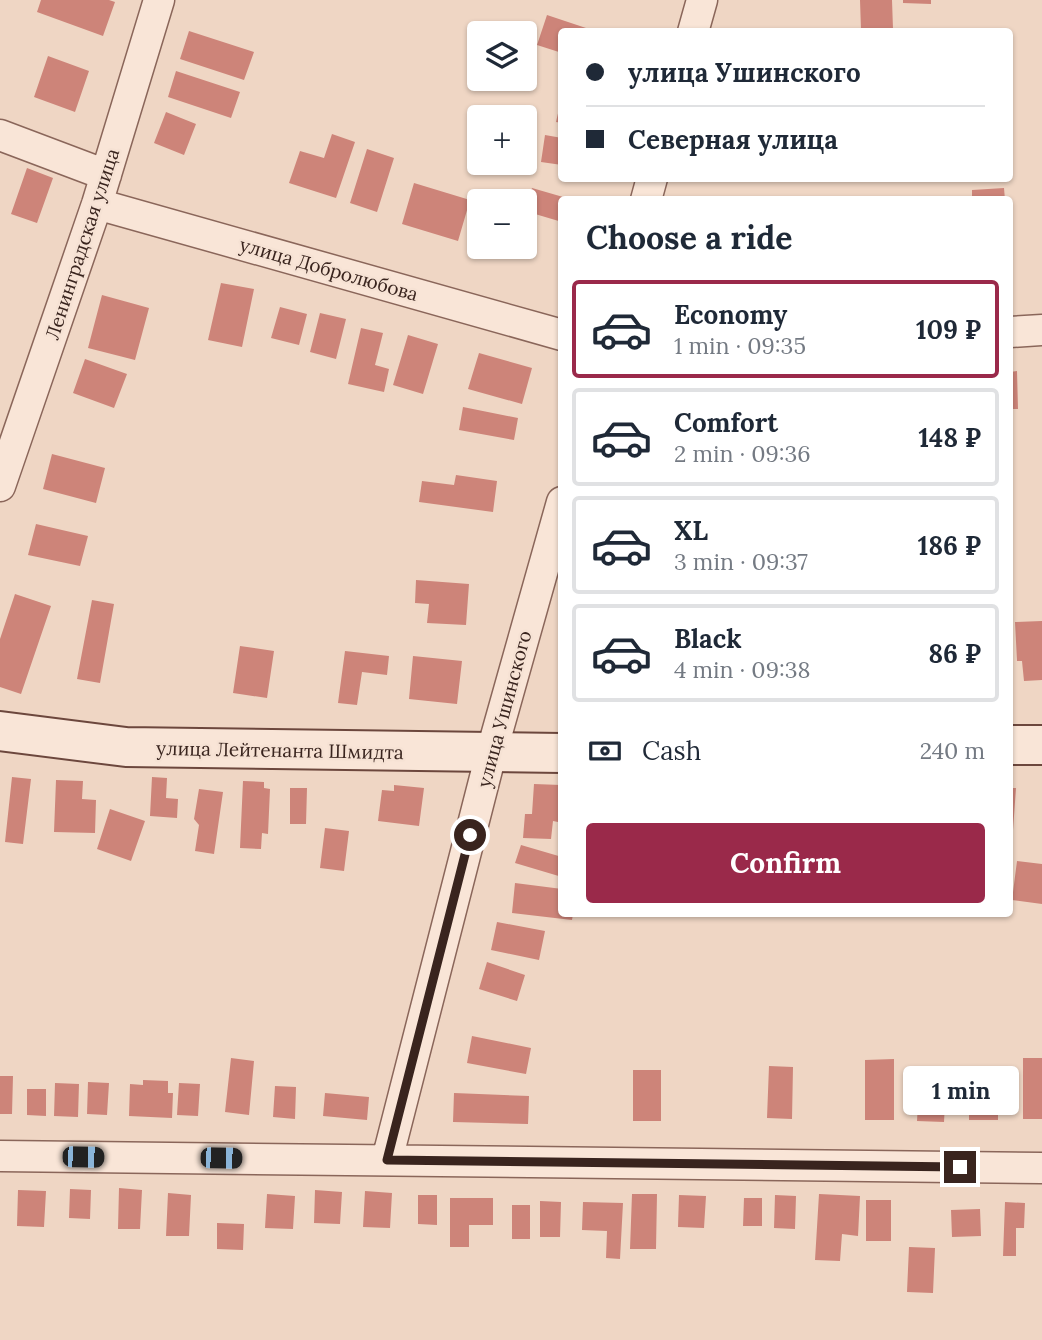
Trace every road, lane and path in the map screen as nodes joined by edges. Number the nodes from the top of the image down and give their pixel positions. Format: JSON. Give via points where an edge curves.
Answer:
{"nodes":[{"id":1,"x":159,"y":0,"type":"edge"},
{"id":2,"x":702,"y":0,"type":"edge"},
{"id":3,"x":694,"y":28,"type":"edge"},
{"id":4,"x":0,"y":135,"type":"edge"},
{"id":5,"x":106,"y":175,"type":"junction"},
{"id":6,"x":97,"y":204,"type":"junction"},
{"id":7,"x":1042,"y":330,"type":"edge"},
{"id":8,"x":1013,"y":332,"type":"edge"},
{"id":9,"x":558,"y":334,"type":"edge"},
{"id":10,"x":8,"y":437,"type":"edge"},
{"id":11,"x":0,"y":486,"type":"edge"},
{"id":12,"x":558,"y":516,"type":"edge"},
{"id":13,"x":0,"y":731,"type":"edge"},
{"id":14,"x":1013,"y":745,"type":"edge"},
{"id":15,"x":1042,"y":745,"type":"edge"},
{"id":16,"x":558,"y":752,"type":"edge"},
{"id":17,"x":491,"y":754,"type":"junction"},
{"id":18,"x":0,"y":1156,"type":"edge"},
{"id":19,"x":387,"y":1160,"type":"junction"},
{"id":20,"x":1042,"y":1168,"type":"edge"}],
"edges":[{"from":1,"to":5,"type":"street","name":"Ленинградская улица"},
{"from":2,"to":3,"type":"street"},
{"from":4,"to":5,"type":"street"},
{"from":5,"to":6,"type":"street","name":"Ленинградская улица"},
{"from":6,"to":9,"type":"street","name":"улица Добролюбова"},
{"from":6,"to":10,"type":"street","name":"Ленинградская улица"},
{"from":7,"to":8,"type":"street"},
{"from":10,"to":11,"type":"street","name":"Ленинградская улица"},
{"from":12,"to":17,"type":"street","name":"улица Ушинского"},
{"from":13,"to":17,"type":"main road","name":"улица Лейтенанта Шмидта","via":[[126,747]]},
{"from":14,"to":15,"type":"main road"},
{"from":16,"to":17,"type":"main road","name":"улица Лейтенанта Шмидта"},
{"from":17,"to":19,"type":"street","name":"улица Ушинского"},
{"from":18,"to":19,"type":"street"},
{"from":19,"to":20,"type":"street"}]}
